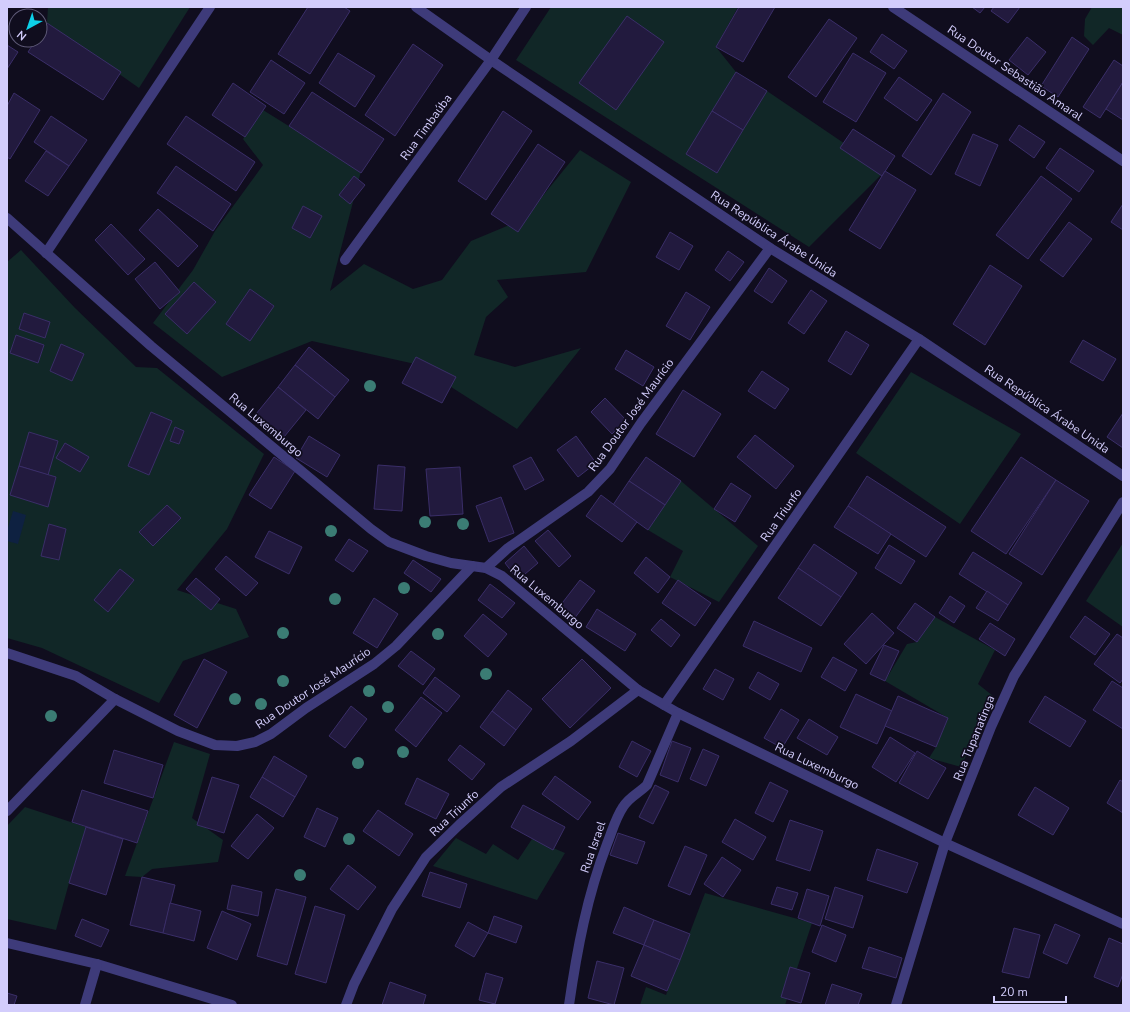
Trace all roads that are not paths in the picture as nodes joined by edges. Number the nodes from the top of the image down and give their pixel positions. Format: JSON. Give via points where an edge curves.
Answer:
{"nodes":[{"id":1,"x":210,"y":7,"type":"edge"},
{"id":2,"x":416,"y":7,"type":"edge"},
{"id":3,"x":526,"y":7,"type":"edge"},
{"id":4,"x":893,"y":7,"type":"edge"},
{"id":5,"x":491,"y":60,"type":"junction"},
{"id":6,"x":1123,"y":161,"type":"edge"},
{"id":7,"x":7,"y":218,"type":"edge"},
{"id":8,"x":770,"y":248,"type":"junction"},
{"id":9,"x":46,"y":253,"type":"junction"},
{"id":10,"x":345,"y":260,"type":"dead end"},
{"id":11,"x":919,"y":340,"type":"junction"},
{"id":12,"x":1123,"y":476,"type":"edge"},
{"id":13,"x":1123,"y":502,"type":"edge"},
{"id":14,"x":472,"y":566,"type":"junction"},
{"id":15,"x":486,"y":568,"type":"junction"},
{"id":16,"x":7,"y":653,"type":"edge"},
{"id":17,"x":638,"y":690,"type":"junction"},
{"id":18,"x":115,"y":699,"type":"junction"},
{"id":19,"x":664,"y":705,"type":"junction"},
{"id":20,"x":678,"y":713,"type":"junction"},
{"id":21,"x":7,"y":811,"type":"edge"},
{"id":22,"x":945,"y":843,"type":"junction"},
{"id":23,"x":1123,"y":924,"type":"edge"},
{"id":24,"x":7,"y":943,"type":"edge"},
{"id":25,"x":97,"y":964,"type":"junction"},
{"id":26,"x":85,"y":1005,"type":"edge"},
{"id":27,"x":232,"y":1005,"type":"edge"},
{"id":28,"x":346,"y":1005,"type":"edge"},
{"id":29,"x":569,"y":1005,"type":"edge"},
{"id":30,"x":896,"y":1005,"type":"edge"}],
"edges":[{"from":1,"to":9,"type":"street"},
{"from":2,"to":5,"type":"street","name":"Rua República Árabe Unida"},
{"from":3,"to":5,"type":"street","name":"Rua Timbaúba"},
{"from":4,"to":6,"type":"street","name":"Rua Doutor Sebastião Amaral"},
{"from":5,"to":8,"type":"street","name":"Rua República Árabe Unida"},
{"from":5,"to":10,"type":"street","name":"Rua Timbaúba"},
{"from":7,"to":9,"type":"street","name":"Rua Luxemburgo"},
{"from":8,"to":11,"type":"street","name":"Rua República Árabe Unida"},
{"from":8,"to":15,"type":"street","name":"Rua Doutor José Maurício","via":[[610,469],[588,492],[508,548]]},
{"from":9,"to":14,"type":"street","name":"Rua Luxemburgo","via":[[151,346],[371,529],[389,542],[426,556],[451,564]]},
{"from":11,"to":12,"type":"street","name":"Rua República Árabe Unida"},
{"from":11,"to":19,"type":"street","name":"Rua Triunfo"},
{"from":13,"to":22,"type":"street","name":"Rua Tupanatinga","via":[[1014,676]]},
{"from":14,"to":15,"type":"street","name":"Rua Luxemburgo"},
{"from":14,"to":18,"type":"street","name":"Rua Doutor José Maurício","via":[[396,646],[374,664],[306,708],[272,734],[255,742],[237,746],[215,745]]},
{"from":15,"to":17,"type":"street","name":"Rua Luxemburgo","via":[[502,576]]},
{"from":16,"to":18,"type":"street","name":"Rua Doutor José Maurício","via":[[76,676]]},
{"from":17,"to":19,"type":"street","name":"Rua Luxemburgo"},
{"from":17,"to":28,"type":"street","name":"Rua Triunfo","via":[[570,741],[501,787],[426,857],[392,909]]},
{"from":18,"to":21,"type":"street"},
{"from":19,"to":20,"type":"street","name":"Rua Luxemburgo"},
{"from":20,"to":22,"type":"street","name":"Rua Luxemburgo"},
{"from":20,"to":29,"type":"street","name":"Rua Israel","via":[[647,785],[628,800],[616,819],[586,910]]},
{"from":22,"to":23,"type":"street","name":"Rua Luxemburgo"},
{"from":22,"to":30,"type":"street","name":"Rua Tupanatinga"},
{"from":24,"to":25,"type":"street"},
{"from":25,"to":26,"type":"street"},
{"from":25,"to":27,"type":"street"}]}
